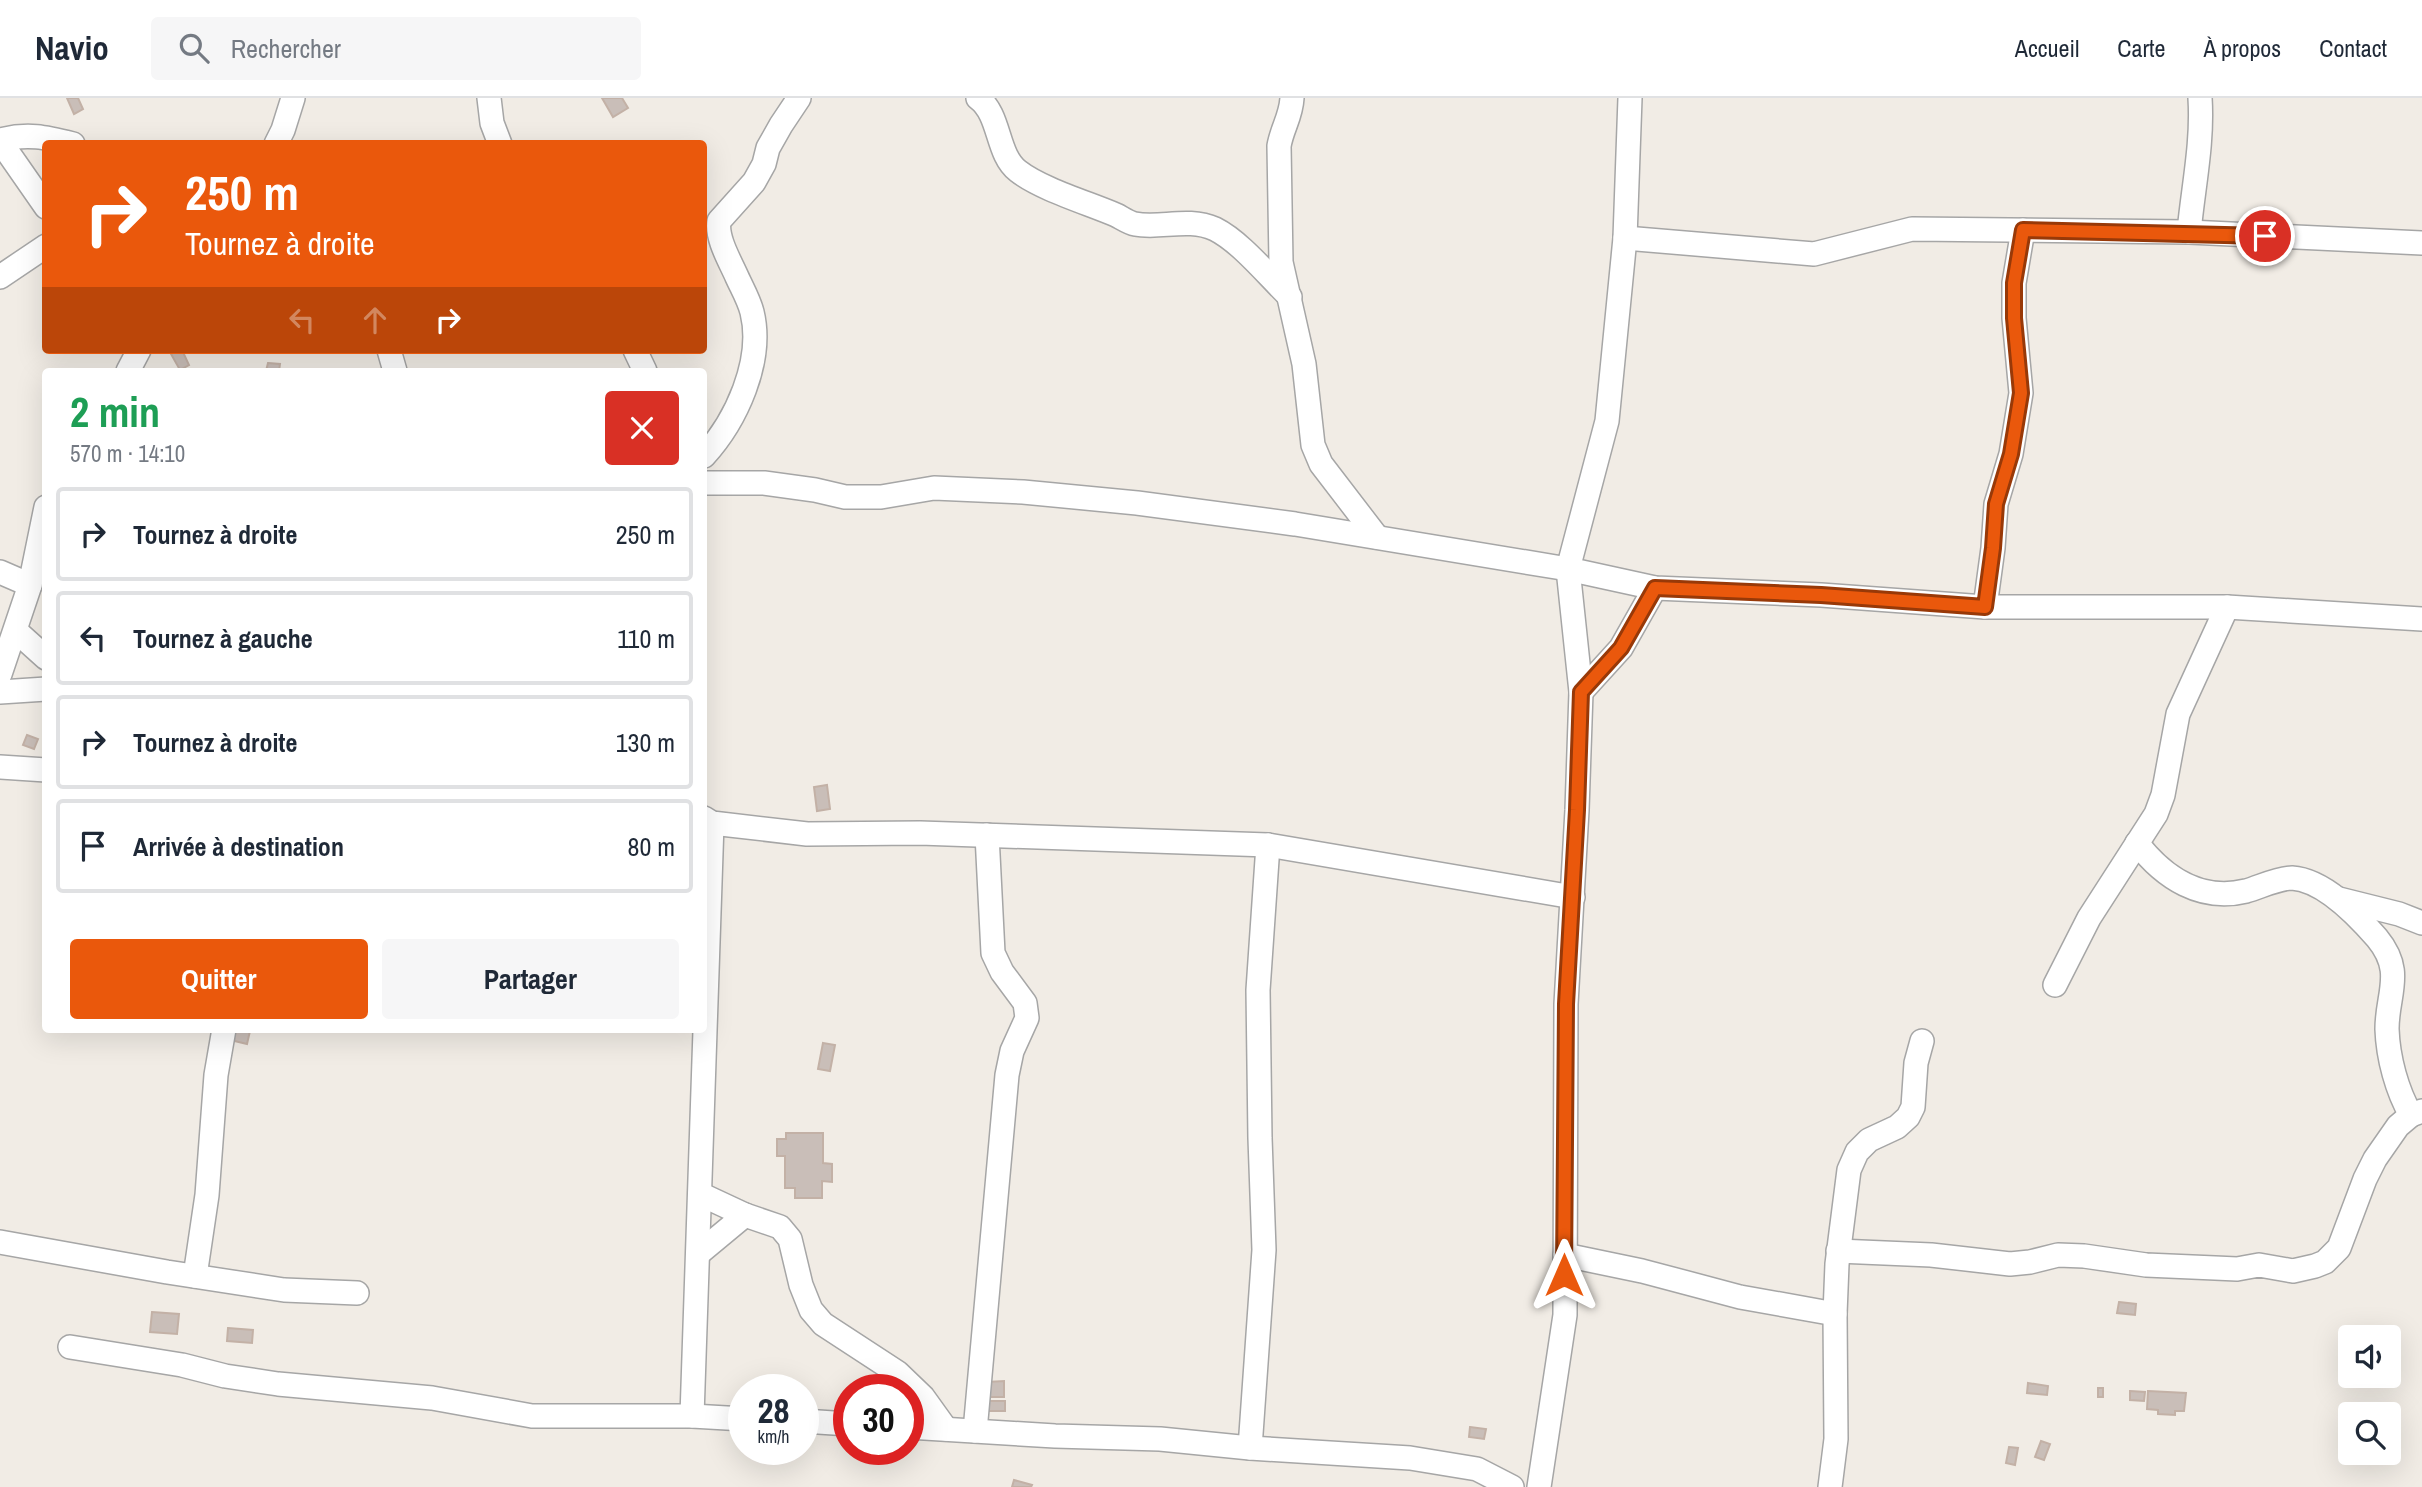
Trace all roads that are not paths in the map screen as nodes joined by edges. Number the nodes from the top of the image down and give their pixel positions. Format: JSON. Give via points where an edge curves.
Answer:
{"nodes":[{"id":1,"x":293,"y":98,"type":"edge"},
{"id":2,"x":489,"y":98,"type":"edge"},
{"id":3,"x":799,"y":98,"type":"edge"},
{"id":4,"x":978,"y":98,"type":"edge"},
{"id":5,"x":1292,"y":98,"type":"edge"},
{"id":6,"x":1630,"y":98,"type":"edge"},
{"id":7,"x":2200,"y":98,"type":"edge"},
{"id":8,"x":0,"y":140,"type":"edge"},
{"id":9,"x":58,"y":140,"type":"edge"},
{"id":10,"x":278,"y":140,"type":"edge"},
{"id":11,"x":498,"y":140,"type":"edge"},
{"id":12,"x":42,"y":201,"type":"edge"},
{"id":13,"x":2023,"y":230,"type":"junction"},
{"id":14,"x":2189,"y":232,"type":"junction"},
{"id":15,"x":1625,"y":238,"type":"junction"},
{"id":16,"x":2422,"y":243,"type":"edge"},
{"id":17,"x":42,"y":249,"type":"edge"},
{"id":18,"x":0,"y":277,"type":"edge"},
{"id":19,"x":1290,"y":297,"type":"junction"},
{"id":20,"x":707,"y":452,"type":"edge"},
{"id":21,"x":707,"y":483,"type":"edge"},
{"id":22,"x":42,"y":526,"type":"edge"},
{"id":23,"x":1377,"y":537,"type":"junction"},
{"id":24,"x":1568,"y":569,"type":"junction"},
{"id":25,"x":0,"y":572,"type":"edge"},
{"id":26,"x":30,"y":585,"type":"junction"},
{"id":27,"x":1655,"y":588,"type":"junction"},
{"id":28,"x":1985,"y":607,"type":"junction"},
{"id":29,"x":2227,"y":607,"type":"junction"},
{"id":30,"x":2422,"y":619,"type":"edge"},
{"id":31,"x":16,"y":631,"type":"junction"},
{"id":32,"x":42,"y":654,"type":"edge"},
{"id":33,"x":0,"y":674,"type":"edge"},
{"id":34,"x":42,"y":690,"type":"edge"},
{"id":35,"x":0,"y":692,"type":"edge"},
{"id":36,"x":1581,"y":692,"type":"junction"},
{"id":37,"x":0,"y":767,"type":"edge"},
{"id":38,"x":42,"y":770,"type":"edge"},
{"id":39,"x":708,"y":821,"type":"edge"},
{"id":40,"x":987,"y":835,"type":"junction"},
{"id":41,"x":2137,"y":843,"type":"junction"},
{"id":42,"x":1268,"y":845,"type":"junction"},
{"id":43,"x":707,"y":871,"type":"edge"},
{"id":44,"x":1573,"y":897,"type":"junction"},
{"id":45,"x":2339,"y":899,"type":"junction"},
{"id":46,"x":2422,"y":923,"type":"edge"},
{"id":47,"x":2055,"y":985,"type":"dead end"},
{"id":48,"x":223,"y":1033,"type":"edge"},
{"id":49,"x":704,"y":1033,"type":"edge"},
{"id":50,"x":1922,"y":1041,"type":"dead end"},
{"id":51,"x":2417,"y":1113,"type":"edge"},
{"id":52,"x":700,"y":1194,"type":"junction"},
{"id":53,"x":745,"y":1215,"type":"junction"},
{"id":54,"x":0,"y":1242,"type":"edge"},
{"id":55,"x":1838,"y":1251,"type":"junction"},
{"id":56,"x":698,"y":1254,"type":"junction"},
{"id":57,"x":1565,"y":1255,"type":"junction"},
{"id":58,"x":195,"y":1276,"type":"junction"},
{"id":59,"x":357,"y":1293,"type":"dead end"},
{"id":60,"x":1835,"y":1314,"type":"junction"},
{"id":61,"x":70,"y":1347,"type":"dead end"},
{"id":62,"x":692,"y":1416,"type":"junction"},
{"id":63,"x":728,"y":1418,"type":"edge"},
{"id":64,"x":924,"y":1428,"type":"edge"},
{"id":65,"x":946,"y":1429,"type":"junction"},
{"id":66,"x":975,"y":1431,"type":"junction"},
{"id":67,"x":1250,"y":1448,"type":"junction"},
{"id":68,"x":1512,"y":1487,"type":"edge"},
{"id":69,"x":1539,"y":1487,"type":"edge"},
{"id":70,"x":1830,"y":1487,"type":"edge"}],
"edges":[{"from":1,"to":10,"type":"street"},
{"from":2,"to":11,"type":"street"},
{"from":3,"to":20,"type":"street","via":[[780,125],[754,182],[719,220],[752,312],[755,341],[741,401]]},
{"from":4,"to":19,"type":"street","via":[[1017,171],[1135,224],[1198,224],[1216,230]]},
{"from":5,"to":19,"type":"street","via":[[1292,113],[1279,146],[1281,262]]},
{"from":6,"to":15,"type":"street"},
{"from":7,"to":14,"type":"street","via":[[2202,128]]},
{"from":8,"to":9,"type":"street","via":[[21,135]]},
{"from":8,"to":12,"type":"street"},
{"from":13,"to":14,"type":"street"},
{"from":13,"to":15,"type":"street","via":[[1912,229],[1814,254]]},
{"from":13,"to":28,"type":"street","via":[[2014,283],[2021,393],[2011,454],[1996,504]]},
{"from":14,"to":16,"type":"street"},
{"from":15,"to":24,"type":"street","via":[[1607,421]]},
{"from":17,"to":18,"type":"street"},
{"from":19,"to":23,"type":"street","via":[[1314,445],[1321,464]]},
{"from":21,"to":23,"type":"street","via":[[764,483],[845,497],[881,497],[934,488],[1023,492]]},
{"from":22,"to":26,"type":"street"},
{"from":23,"to":24,"type":"street"},
{"from":24,"to":27,"type":"street"},
{"from":24,"to":36,"type":"street"},
{"from":25,"to":26,"type":"street"},
{"from":26,"to":31,"type":"street"},
{"from":27,"to":28,"type":"street"},
{"from":27,"to":36,"type":"street","via":[[1621,648]]},
{"from":28,"to":29,"type":"street"},
{"from":29,"to":30,"type":"street"},
{"from":29,"to":41,"type":"street","via":[[2178,714],[2163,795]]},
{"from":31,"to":32,"type":"street"},
{"from":31,"to":33,"type":"street"},
{"from":34,"to":35,"type":"street"},
{"from":36,"to":44,"type":"street"},
{"from":37,"to":38,"type":"street"},
{"from":39,"to":40,"type":"street","via":[[807,834]]},
{"from":39,"to":43,"type":"street"},
{"from":40,"to":42,"type":"street"},
{"from":40,"to":66,"type":"street","via":[[993,953],[1025,1003],[1027,1018],[1007,1075]]},
{"from":41,"to":45,"type":"street","via":[[2160,870],[2203,892],[2225,894],[2290,878],[2311,882]]},
{"from":41,"to":47,"type":"street","via":[[2089,918]]},
{"from":42,"to":44,"type":"street"},
{"from":42,"to":67,"type":"street","via":[[1258,990],[1264,1250]]},
{"from":44,"to":57,"type":"street","via":[[1566,1004]]},
{"from":45,"to":46,"type":"street"},
{"from":45,"to":51,"type":"street","via":[[2377,939],[2393,968],[2389,1046],[2400,1097]]},
{"from":48,"to":58,"type":"street"},
{"from":49,"to":52,"type":"street"},
{"from":50,"to":55,"type":"street","via":[[1908,1117],[1898,1127],[1869,1140],[1852,1160]]},
{"from":51,"to":55,"type":"street","via":[[2398,1126],[2375,1159],[2339,1248],[2315,1266],[2293,1271],[2259,1265],[2226,1269],[2058,1255],[2010,1264]]},
{"from":52,"to":53,"type":"street"},
{"from":52,"to":56,"type":"street"},
{"from":53,"to":56,"type":"street"},
{"from":53,"to":65,"type":"street","via":[[780,1227],[790,1239],[801,1285],[811,1310],[823,1324],[898,1373]]},
{"from":54,"to":58,"type":"street"},
{"from":55,"to":60,"type":"street"},
{"from":56,"to":62,"type":"street"},
{"from":57,"to":60,"type":"street","via":[[1740,1297]]},
{"from":57,"to":69,"type":"street","via":[[1564,1315]]},
{"from":58,"to":59,"type":"street","via":[[284,1290]]},
{"from":60,"to":70,"type":"street","via":[[1836,1439]]},
{"from":61,"to":62,"type":"street","via":[[278,1384],[432,1398],[532,1416]]},
{"from":62,"to":63,"type":"street"},
{"from":64,"to":65,"type":"street"},
{"from":65,"to":66,"type":"street"},
{"from":66,"to":67,"type":"street"},
{"from":67,"to":68,"type":"street","via":[[1410,1458],[1478,1469]]}]}
